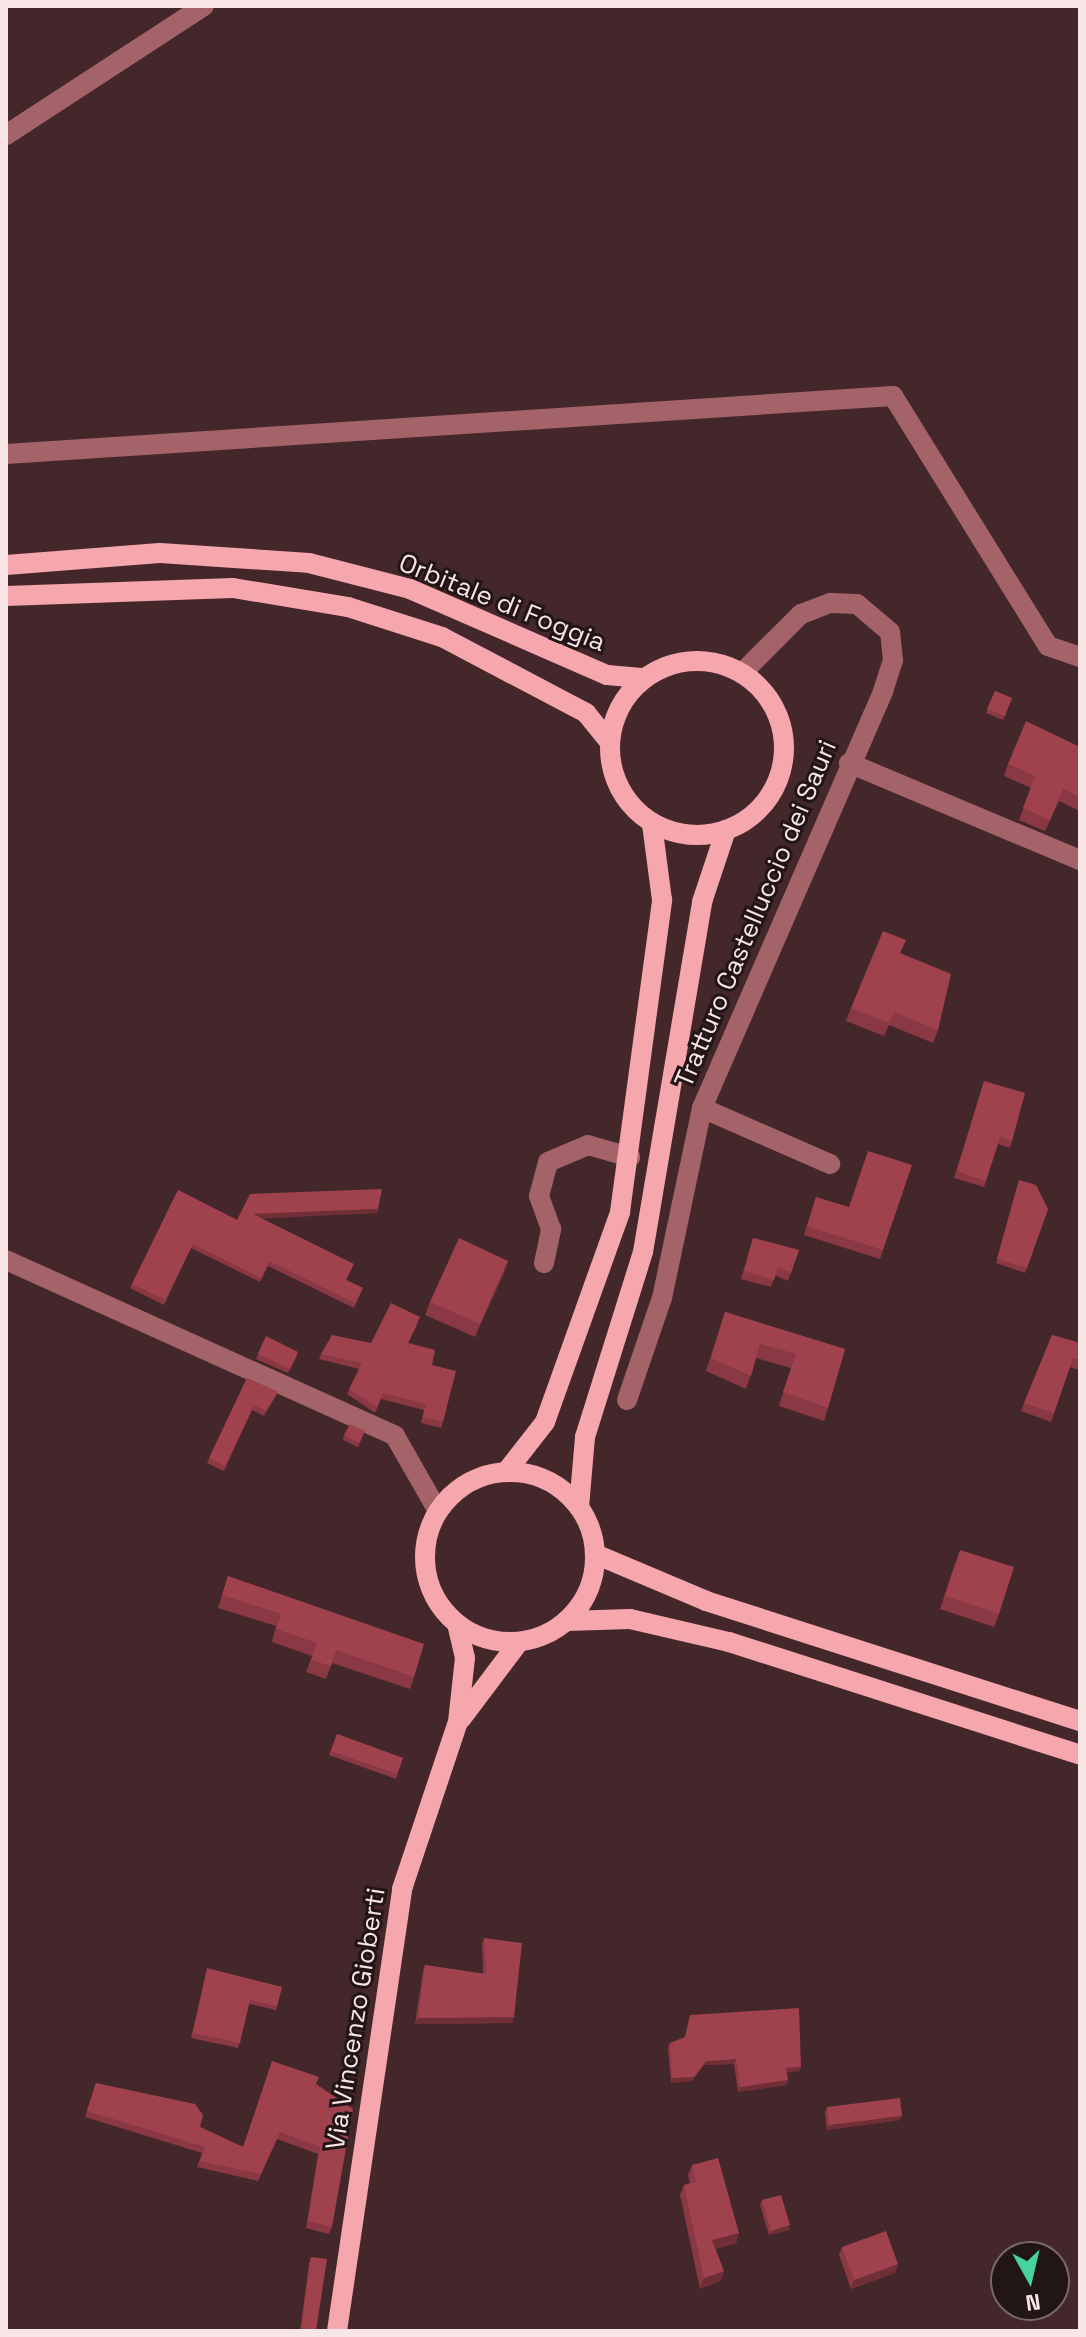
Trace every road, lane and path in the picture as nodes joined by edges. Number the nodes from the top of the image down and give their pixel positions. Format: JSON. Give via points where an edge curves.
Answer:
{"nodes":[{"id":1,"x":204,"y":6,"type":"edge"},
{"id":2,"x":6,"y":135,"type":"edge"},
{"id":3,"x":6,"y":454,"type":"edge"},
{"id":4,"x":6,"y":565,"type":"edge"},
{"id":5,"x":6,"y":596,"type":"edge"},
{"id":6,"x":1080,"y":657,"type":"edge"},
{"id":7,"x":742,"y":673,"type":"junction"},
{"id":8,"x":644,"y":678,"type":"junction"},
{"id":9,"x":609,"y":741,"type":"junction"},
{"id":10,"x":849,"y":763,"type":"junction"},
{"id":11,"x":652,"y":824,"type":"junction"},
{"id":12,"x":726,"y":830,"type":"junction"},
{"id":13,"x":1080,"y":860,"type":"edge"},
{"id":14,"x":702,"y":1108,"type":"junction"},
{"id":15,"x":630,"y":1157,"type":"junction"},
{"id":16,"x":830,"y":1164,"type":"dead end"},
{"id":17,"x":6,"y":1260,"type":"edge"},
{"id":18,"x":544,"y":1263,"type":"dead end"},
{"id":19,"x":627,"y":1400,"type":"dead end"},
{"id":20,"x":506,"y":1472,"type":"junction"},
{"id":21,"x":579,"y":1507,"type":"junction"},
{"id":22,"x":438,"y":1511,"type":"junction"},
{"id":23,"x":595,"y":1554,"type":"junction"},
{"id":24,"x":567,"y":1621,"type":"junction"},
{"id":25,"x":457,"y":1624,"type":"junction"},
{"id":26,"x":519,"y":1642,"type":"junction"},
{"id":27,"x":1080,"y":1721,"type":"edge"},
{"id":28,"x":458,"y":1722,"type":"junction"},
{"id":29,"x":1080,"y":1755,"type":"edge"},
{"id":30,"x":337,"y":2331,"type":"edge"}],
"edges":[{"from":1,"to":2,"type":"street"},
{"from":3,"to":6,"type":"street","via":[[893,396],[926,439],[1048,646]]},
{"from":4,"to":8,"type":"main road","name":"Orbitale di Foggia","via":[[160,553],[309,563],[410,589],[607,675]]},
{"from":5,"to":9,"type":"main road","name":"Orbitale di Foggia","via":[[233,588],[348,607],[456,644],[586,713]]},
{"from":7,"to":8,"type":"main road","via":[[692,660]]},
{"from":7,"to":10,"type":"street","name":"Tratturo Castelluccio dei Sauri","via":[[801,614],[830,603],[871,611],[890,632],[893,660]]},
{"from":7,"to":12,"type":"main road","via":[[771,703],[784,742],[770,796]]},
{"from":8,"to":9,"type":"main road","via":[[621,706]]},
{"from":9,"to":11,"type":"main road","via":[[620,790]]},
{"from":10,"to":13,"type":"street"},
{"from":10,"to":14,"type":"street","name":"Tratturo Castelluccio dei Sauri"},
{"from":11,"to":12,"type":"main road","via":[[680,833]]},
{"from":11,"to":15,"type":"main road","via":[[662,900]]},
{"from":12,"to":21,"type":"main road","via":[[702,902],[643,1252],[585,1437]]},
{"from":14,"to":16,"type":"street"},
{"from":14,"to":19,"type":"street","name":"Tratturo Castelluccio dei Sauri","via":[[662,1298]]},
{"from":15,"to":18,"type":"street","via":[[588,1145],[548,1162],[539,1196],[551,1229]]},
{"from":15,"to":20,"type":"main road","via":[[584,1330],[545,1422]]},
{"from":17,"to":22,"type":"street","via":[[395,1436]]},
{"from":20,"to":21,"type":"main road","via":[[547,1481]]},
{"from":20,"to":22,"type":"main road","via":[[467,1483]]},
{"from":21,"to":23,"type":"main road"},
{"from":22,"to":25,"type":"main road","via":[[425,1568],[433,1595]]},
{"from":23,"to":24,"type":"main road","via":[[593,1579]]},
{"from":23,"to":27,"type":"main road","via":[[706,1601]]},
{"from":24,"to":26,"type":"main road"},
{"from":24,"to":29,"type":"main road","via":[[630,1619],[729,1642]]},
{"from":25,"to":26,"type":"main road","via":[[476,1636]]},
{"from":25,"to":28,"type":"main road","name":"Via Vincenzo Gioberti","via":[[465,1658]]},
{"from":26,"to":28,"type":"main road","name":"Via Vincenzo Gioberti"},
{"from":28,"to":30,"type":"main road","name":"Via Vincenzo Gioberti","via":[[402,1889]]}]}
